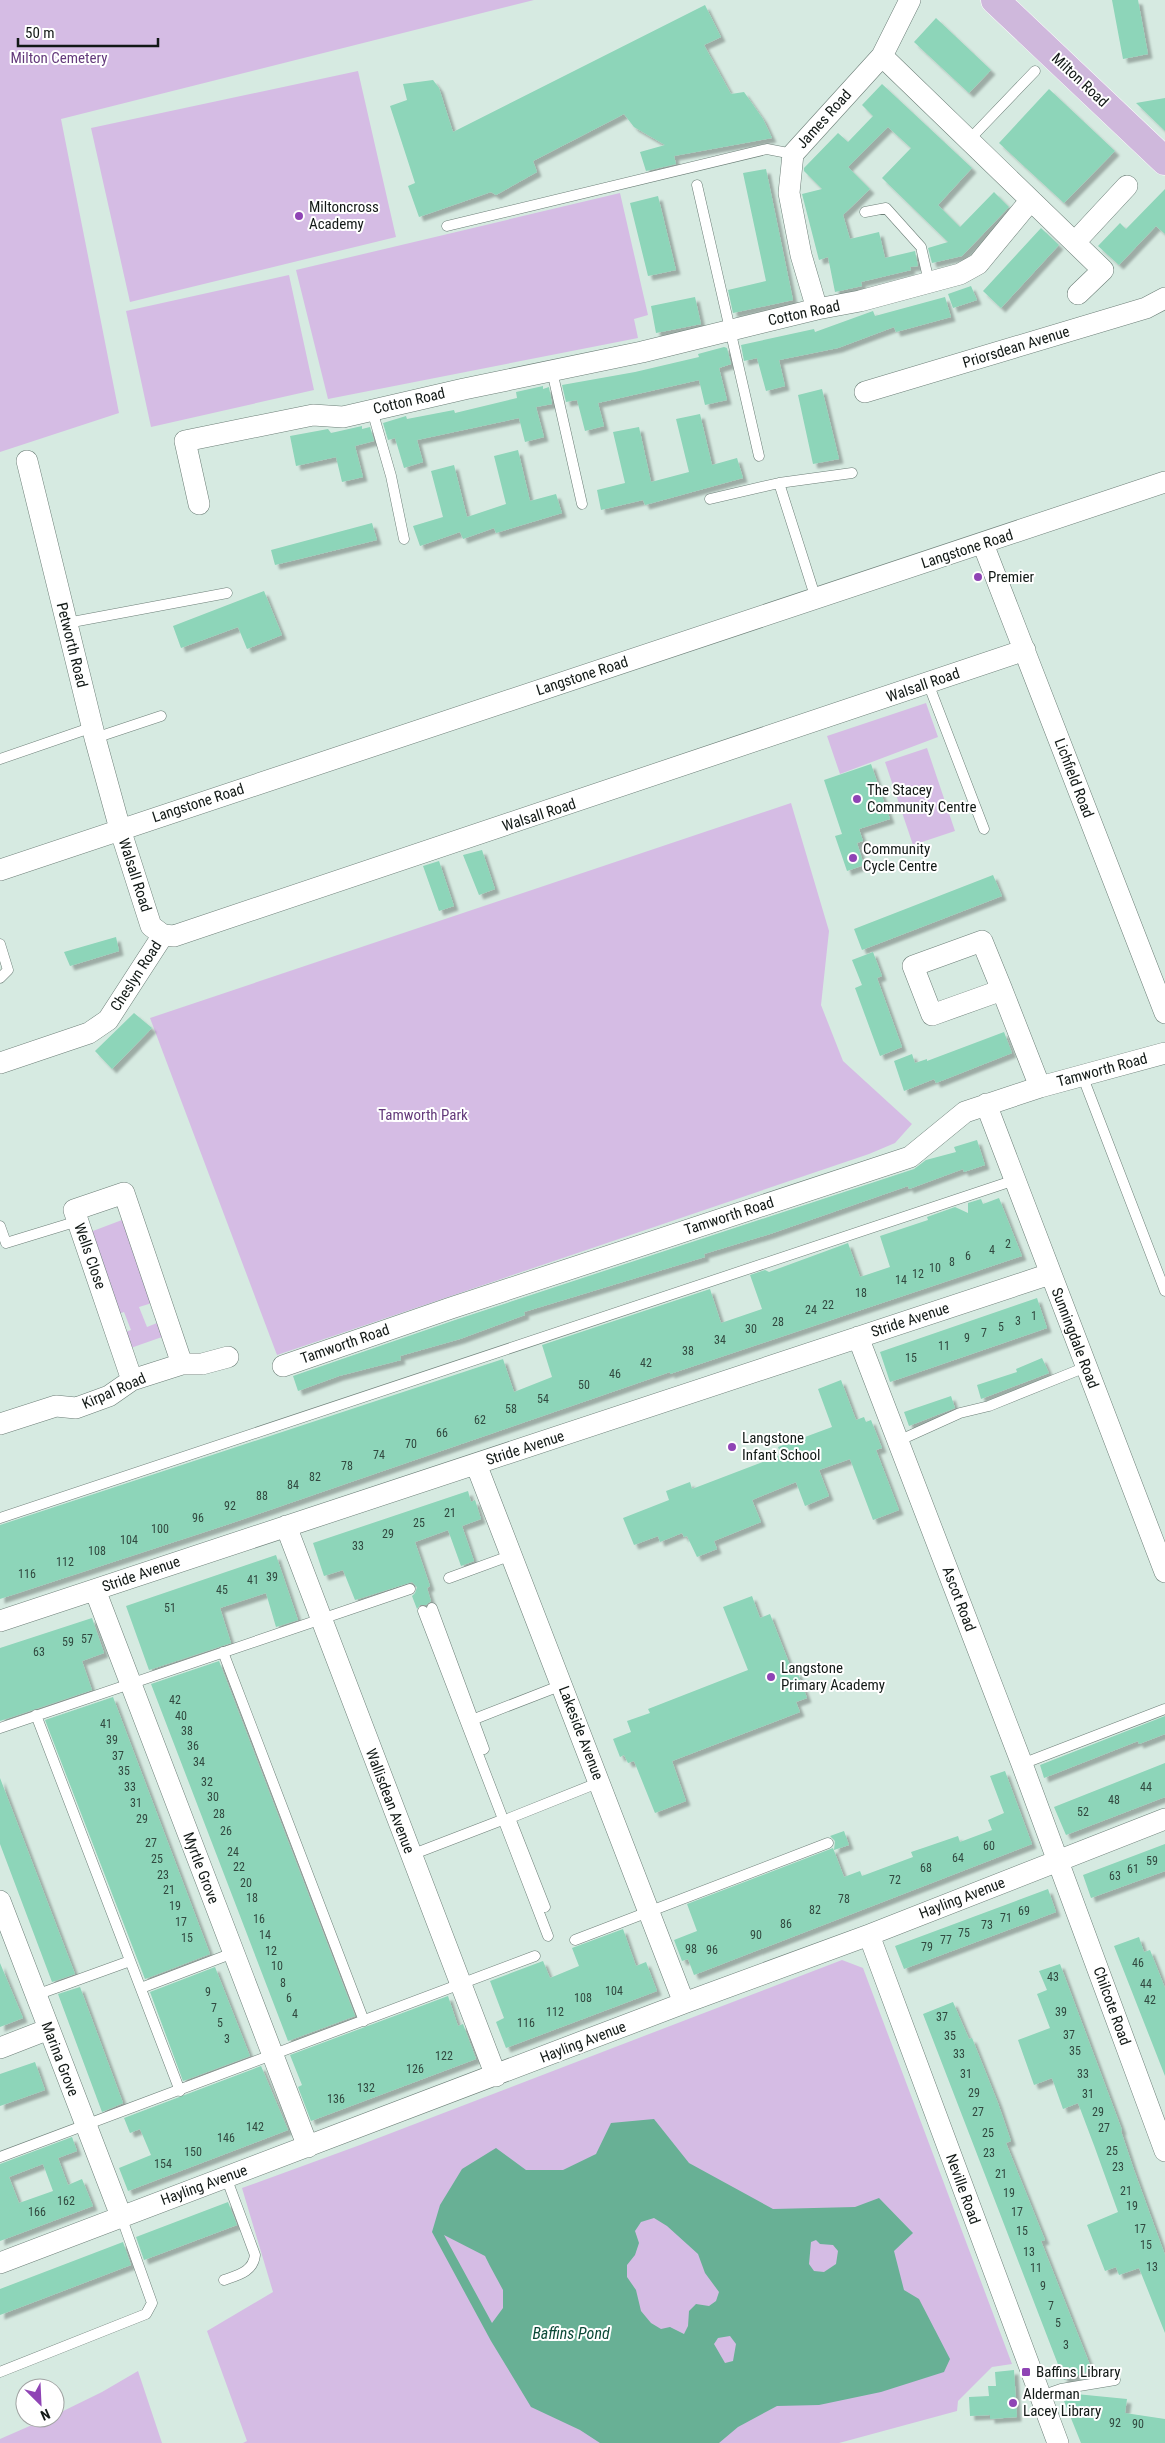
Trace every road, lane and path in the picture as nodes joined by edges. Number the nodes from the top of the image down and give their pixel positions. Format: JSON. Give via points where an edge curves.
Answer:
{"nodes":[{"id":1,"x":910,"y":0,"type":"edge"},
{"id":2,"x":995,"y":0,"type":"edge"},
{"id":3,"x":882,"y":56,"type":"junction"},
{"id":4,"x":1035,"y":70,"type":"dead end"},
{"id":5,"x":968,"y":141,"type":"junction"},
{"id":6,"x":792,"y":154,"type":"junction"},
{"id":7,"x":1165,"y":161,"type":"edge"},
{"id":8,"x":698,"y":186,"type":"dead end"},
{"id":9,"x":1127,"y":186,"type":"dead end"},
{"id":10,"x":1030,"y":201,"type":"junction"},
{"id":11,"x":865,"y":212,"type":"dead end"},
{"id":12,"x":447,"y":226,"type":"dead end"},
{"id":13,"x":1075,"y":242,"type":"junction"},
{"id":14,"x":929,"y":282,"type":"junction"},
{"id":15,"x":1078,"y":294,"type":"dead end"},
{"id":16,"x":1165,"y":298,"type":"edge"},
{"id":17,"x":817,"y":309,"type":"junction"},
{"id":18,"x":730,"y":330,"type":"junction"},
{"id":19,"x":552,"y":371,"type":"junction"},
{"id":20,"x":865,"y":392,"type":"dead end"},
{"id":21,"x":372,"y":410,"type":"junction"},
{"id":22,"x":759,"y":456,"type":"dead end"},
{"id":23,"x":27,"y":461,"type":"dead end"},
{"id":24,"x":852,"y":472,"type":"dead end"},
{"id":25,"x":1165,"y":482,"type":"edge"},
{"id":26,"x":779,"y":483,"type":"junction"},
{"id":27,"x":710,"y":499,"type":"dead end"},
{"id":28,"x":199,"y":504,"type":"dead end"},
{"id":29,"x":582,"y":504,"type":"dead end"},
{"id":30,"x":404,"y":539,"type":"dead end"},
{"id":31,"x":983,"y":544,"type":"junction"},
{"id":32,"x":226,"y":593,"type":"dead end"},
{"id":33,"x":816,"y":598,"type":"junction"},
{"id":34,"x":67,"y":623,"type":"junction"},
{"id":35,"x":1025,"y":650,"type":"junction"},
{"id":36,"x":928,"y":684,"type":"junction"},
{"id":37,"x":161,"y":716,"type":"dead end"},
{"id":38,"x":94,"y":733,"type":"junction"},
{"id":39,"x":0,"y":759,"type":"edge"},
{"id":40,"x":120,"y":829,"type":"junction"},
{"id":41,"x":984,"y":829,"type":"dead end"},
{"id":42,"x":0,"y":870,"type":"edge"},
{"id":43,"x":163,"y":935,"type":"junction"},
{"id":44,"x":0,"y":944,"type":"edge"},
{"id":45,"x":0,"y":978,"type":"edge"},
{"id":46,"x":1002,"y":990,"type":"dead end"},
{"id":47,"x":1165,"y":1013,"type":"edge"},
{"id":48,"x":1165,"y":1053,"type":"edge"},
{"id":49,"x":0,"y":1063,"type":"edge"},
{"id":50,"x":1082,"y":1075,"type":"junction"},
{"id":51,"x":1040,"y":1087,"type":"junction"},
{"id":52,"x":986,"y":1104,"type":"junction"},
{"id":53,"x":1015,"y":1180,"type":"junction"},
{"id":54,"x":78,"y":1221,"type":"junction"},
{"id":55,"x":0,"y":1226,"type":"edge"},
{"id":56,"x":1050,"y":1274,"type":"junction"},
{"id":57,"x":1165,"y":1291,"type":"edge"},
{"id":58,"x":858,"y":1337,"type":"junction"},
{"id":59,"x":228,"y":1357,"type":"dead end"},
{"id":60,"x":182,"y":1364,"type":"junction"},
{"id":61,"x":283,"y":1366,"type":"dead end"},
{"id":62,"x":1086,"y":1367,"type":"junction"},
{"id":63,"x":132,"y":1380,"type":"junction"},
{"id":64,"x":0,"y":1424,"type":"edge"},
{"id":65,"x":898,"y":1441,"type":"junction"},
{"id":66,"x":476,"y":1464,"type":"junction"},
{"id":67,"x":0,"y":1518,"type":"edge"},
{"id":68,"x":286,"y":1526,"type":"junction"},
{"id":69,"x":512,"y":1555,"type":"junction"},
{"id":70,"x":1165,"y":1572,"type":"edge"},
{"id":71,"x":449,"y":1578,"type":"dead end"},
{"id":72,"x":410,"y":1589,"type":"dead end"},
{"id":73,"x":95,"y":1590,"type":"junction"},
{"id":74,"x":320,"y":1618,"type":"junction"},
{"id":75,"x":0,"y":1621,"type":"edge"},
{"id":76,"x":223,"y":1652,"type":"junction"},
{"id":77,"x":130,"y":1683,"type":"junction"},
{"id":78,"x":562,"y":1685,"type":"junction"},
{"id":79,"x":1165,"y":1709,"type":"edge"},
{"id":80,"x":36,"y":1716,"type":"junction"},
{"id":81,"x":472,"y":1720,"type":"junction"},
{"id":82,"x":0,"y":1728,"type":"edge"},
{"id":83,"x":484,"y":1749,"type":"dead end"},
{"id":84,"x":1022,"y":1764,"type":"junction"},
{"id":85,"x":600,"y":1782,"type":"junction"},
{"id":86,"x":1165,"y":1819,"type":"edge"},
{"id":87,"x":502,"y":1820,"type":"junction"},
{"id":88,"x":828,"y":1843,"type":"dead end"},
{"id":89,"x":411,"y":1855,"type":"junction"},
{"id":90,"x":1058,"y":1860,"type":"junction"},
{"id":91,"x":0,"y":1901,"type":"edge"},
{"id":92,"x":545,"y":1907,"type":"dead end"},
{"id":93,"x":649,"y":1912,"type":"junction"},
{"id":94,"x":869,"y":1935,"type":"junction"},
{"id":95,"x":548,"y":1936,"type":"dead end"},
{"id":96,"x":7,"y":1938,"type":"edge"},
{"id":97,"x":575,"y":1940,"type":"dead end"},
{"id":98,"x":233,"y":1953,"type":"junction"},
{"id":99,"x":535,"y":1956,"type":"dead end"},
{"id":100,"x":130,"y":1960,"type":"junction"},
{"id":101,"x":462,"y":1984,"type":"junction"},
{"id":102,"x":141,"y":1988,"type":"junction"},
{"id":103,"x":36,"y":1995,"type":"junction"},
{"id":104,"x":684,"y":2003,"type":"junction"},
{"id":105,"x":364,"y":2021,"type":"junction"},
{"id":106,"x":49,"y":2029,"type":"junction"},
{"id":107,"x":0,"y":2048,"type":"edge"},
{"id":108,"x":273,"y":2056,"type":"junction"},
{"id":109,"x":496,"y":2076,"type":"junction"},
{"id":110,"x":180,"y":2091,"type":"junction"},
{"id":111,"x":85,"y":2125,"type":"junction"},
{"id":112,"x":308,"y":2147,"type":"junction"},
{"id":113,"x":1165,"y":2151,"type":"edge"},
{"id":114,"x":0,"y":2158,"type":"edge"},
{"id":115,"x":226,"y":2177,"type":"junction"},
{"id":116,"x":121,"y":2216,"type":"junction"},
{"id":117,"x":0,"y":2262,"type":"edge"},
{"id":118,"x":224,"y":2280,"type":"dead end"},
{"id":119,"x":0,"y":2372,"type":"edge"},
{"id":120,"x":1115,"y":2380,"type":"dead end"},
{"id":121,"x":1040,"y":2396,"type":"junction"},
{"id":122,"x":1058,"y":2443,"type":"edge"}],
"edges":[{"from":1,"to":3,"type":"street"},
{"from":2,"to":7,"type":"main road","name":"Milton Road"},
{"from":3,"to":5,"type":"street"},
{"from":3,"to":6,"type":"street","name":"James Road"},
{"from":4,"to":5,"type":"lane"},
{"from":5,"to":10,"type":"street"},
{"from":6,"to":12,"type":"lane","via":[[767,149]]},
{"from":6,"to":17,"type":"street","name":"James Road","via":[[789,193],[801,255]]},
{"from":8,"to":18,"type":"lane"},
{"from":9,"to":13,"type":"street"},
{"from":10,"to":13,"type":"street"},
{"from":10,"to":14,"type":"street","name":"Cotton Road","via":[[978,264],[960,274]]},
{"from":11,"to":14,"type":"lane","via":[[886,208],[922,247]]},
{"from":13,"to":15,"type":"street","via":[[1103,270]]},
{"from":14,"to":17,"type":"street","name":"Cotton Road"},
{"from":16,"to":20,"type":"street","name":"Priorsdean Avenue","via":[[1146,308]]},
{"from":17,"to":18,"type":"street","name":"Cotton Road"},
{"from":18,"to":19,"type":"street","name":"Cotton Road"},
{"from":18,"to":22,"type":"lane"},
{"from":19,"to":21,"type":"street","name":"Cotton Road"},
{"from":19,"to":29,"type":"lane"},
{"from":21,"to":28,"type":"street","name":"Cotton Road","via":[[343,417],[313,415],[186,441]]},
{"from":21,"to":30,"type":"lane","via":[[392,476]]},
{"from":23,"to":34,"type":"street","name":"Petworth Road"},
{"from":24,"to":26,"type":"lane"},
{"from":25,"to":31,"type":"street","name":"Langstone Road"},
{"from":26,"to":27,"type":"lane"},
{"from":26,"to":33,"type":"lane"},
{"from":31,"to":33,"type":"street","name":"Langstone Road"},
{"from":31,"to":35,"type":"street","name":"Lichfield Road"},
{"from":32,"to":34,"type":"lane"},
{"from":33,"to":40,"type":"street","name":"Langstone Road"},
{"from":34,"to":38,"type":"street","name":"Petworth Road"},
{"from":35,"to":36,"type":"street","name":"Walsall Road"},
{"from":35,"to":47,"type":"street","name":"Lichfield Road"},
{"from":36,"to":41,"type":"lane"},
{"from":36,"to":43,"type":"street","name":"Walsall Road","via":[[184,933]]},
{"from":37,"to":38,"type":"lane"},
{"from":38,"to":39,"type":"lane"},
{"from":38,"to":40,"type":"street","name":"Petworth Road"},
{"from":40,"to":42,"type":"street","name":"Langstone Road"},
{"from":40,"to":43,"type":"street","name":"Walsall Road","via":[[151,926]]},
{"from":43,"to":49,"type":"street","name":"Cheslyn Road","via":[[108,1020],[89,1033]]},
{"from":44,"to":45,"type":"lane","via":[[8,970]]},
{"from":46,"to":51,"type":"street"},
{"from":48,"to":50,"type":"street","name":"Tamworth Road"},
{"from":50,"to":51,"type":"street","name":"Tamworth Road"},
{"from":50,"to":57,"type":"lane"},
{"from":51,"to":52,"type":"street","name":"Tamworth Road"},
{"from":52,"to":53,"type":"street","name":"Sunningdale Road"},
{"from":52,"to":61,"type":"street","name":"Tamworth Road","via":[[965,1112],[910,1157]]},
{"from":53,"to":56,"type":"street","name":"Sunningdale Road"},
{"from":53,"to":67,"type":"lane"},
{"from":54,"to":55,"type":"lane","via":[[6,1243]]},
{"from":54,"to":60,"type":"street","name":"Wells Close","via":[[74,1210],[124,1194]]},
{"from":54,"to":63,"type":"street","name":"Wells Close"},
{"from":56,"to":58,"type":"street","name":"Stride Avenue"},
{"from":56,"to":62,"type":"street","name":"Sunningdale Road"},
{"from":58,"to":65,"type":"street","name":"Ascot Road"},
{"from":58,"to":66,"type":"street","name":"Stride Avenue"},
{"from":59,"to":60,"type":"street","name":"Kirpal Road","via":[[202,1364]]},
{"from":60,"to":63,"type":"street","name":"Kirpal Road"},
{"from":62,"to":65,"type":"lane","via":[[989,1406],[960,1413]]},
{"from":62,"to":70,"type":"street","name":"Sunningdale Road"},
{"from":63,"to":64,"type":"street","name":"Kirpal Road","via":[[110,1396],[76,1408],[56,1406]]},
{"from":65,"to":84,"type":"street","name":"Ascot Road"},
{"from":66,"to":68,"type":"street","name":"Stride Avenue"},
{"from":66,"to":69,"type":"street","name":"Lakeside Avenue"},
{"from":68,"to":73,"type":"street","name":"Stride Avenue"},
{"from":68,"to":74,"type":"street","name":"Wallisdean Avenue"},
{"from":69,"to":71,"type":"lane"},
{"from":69,"to":78,"type":"street","name":"Lakeside Avenue"},
{"from":72,"to":74,"type":"lane"},
{"from":73,"to":75,"type":"street","name":"Stride Avenue"},
{"from":73,"to":77,"type":"street","name":"Myrtle Grove"},
{"from":74,"to":76,"type":"lane"},
{"from":74,"to":89,"type":"street","name":"Wallisdean Avenue"},
{"from":76,"to":77,"type":"lane"},
{"from":76,"to":105,"type":"lane"},
{"from":77,"to":80,"type":"lane"},
{"from":77,"to":98,"type":"street","name":"Myrtle Grove"},
{"from":78,"to":81,"type":"lane"},
{"from":78,"to":85,"type":"street","name":"Lakeside Avenue"},
{"from":79,"to":84,"type":"lane"},
{"from":80,"to":82,"type":"lane"},
{"from":80,"to":100,"type":"lane"},
{"from":81,"to":83,"type":"lane"},
{"from":81,"to":87,"type":"lane","via":[[428,1610]]},
{"from":84,"to":90,"type":"street","name":"Ascot Road"},
{"from":85,"to":92,"type":"lane","via":[[510,1818]]},
{"from":85,"to":93,"type":"street","name":"Lakeside Avenue"},
{"from":86,"to":90,"type":"street","name":"Hayling Avenue"},
{"from":87,"to":89,"type":"lane"},
{"from":87,"to":95,"type":"lane"},
{"from":88,"to":93,"type":"lane"},
{"from":89,"to":101,"type":"street","name":"Wallisdean Avenue"},
{"from":90,"to":94,"type":"street","name":"Hayling Avenue"},
{"from":90,"to":113,"type":"street","name":"Chilcote Road"},
{"from":91,"to":96,"type":"street","name":"Marina Grove"},
{"from":93,"to":97,"type":"lane"},
{"from":93,"to":104,"type":"street","name":"Lakeside Avenue"},
{"from":94,"to":104,"type":"street","name":"Hayling Avenue"},
{"from":94,"to":121,"type":"street","name":"Neville Road"},
{"from":96,"to":103,"type":"street","name":"Marina Grove"},
{"from":98,"to":102,"type":"lane"},
{"from":98,"to":108,"type":"street","name":"Myrtle Grove"},
{"from":99,"to":101,"type":"lane"},
{"from":100,"to":102,"type":"lane"},
{"from":100,"to":103,"type":"lane"},
{"from":101,"to":105,"type":"lane"},
{"from":101,"to":109,"type":"street","name":"Wallisdean Avenue"},
{"from":102,"to":110,"type":"lane"},
{"from":103,"to":106,"type":"street","name":"Marina Grove"},
{"from":104,"to":109,"type":"street","name":"Hayling Avenue"},
{"from":105,"to":108,"type":"lane"},
{"from":106,"to":107,"type":"street"},
{"from":106,"to":111,"type":"street","name":"Marina Grove"},
{"from":108,"to":110,"type":"lane"},
{"from":108,"to":112,"type":"street","name":"Myrtle Grove"},
{"from":109,"to":112,"type":"street","name":"Hayling Avenue"},
{"from":110,"to":111,"type":"lane"},
{"from":111,"to":114,"type":"lane"},
{"from":111,"to":116,"type":"street","name":"Marina Grove"},
{"from":112,"to":115,"type":"street","name":"Hayling Avenue"},
{"from":115,"to":116,"type":"street","name":"Hayling Avenue"},
{"from":115,"to":118,"type":"lane","via":[[255,2255],[254,2264],[246,2272]]},
{"from":116,"to":117,"type":"street","name":"Hayling Avenue"},
{"from":116,"to":119,"type":"lane","via":[[152,2303],[150,2309],[146,2314]]},
{"from":120,"to":121,"type":"lane"},
{"from":121,"to":122,"type":"street","name":"Neville Road"}]}
